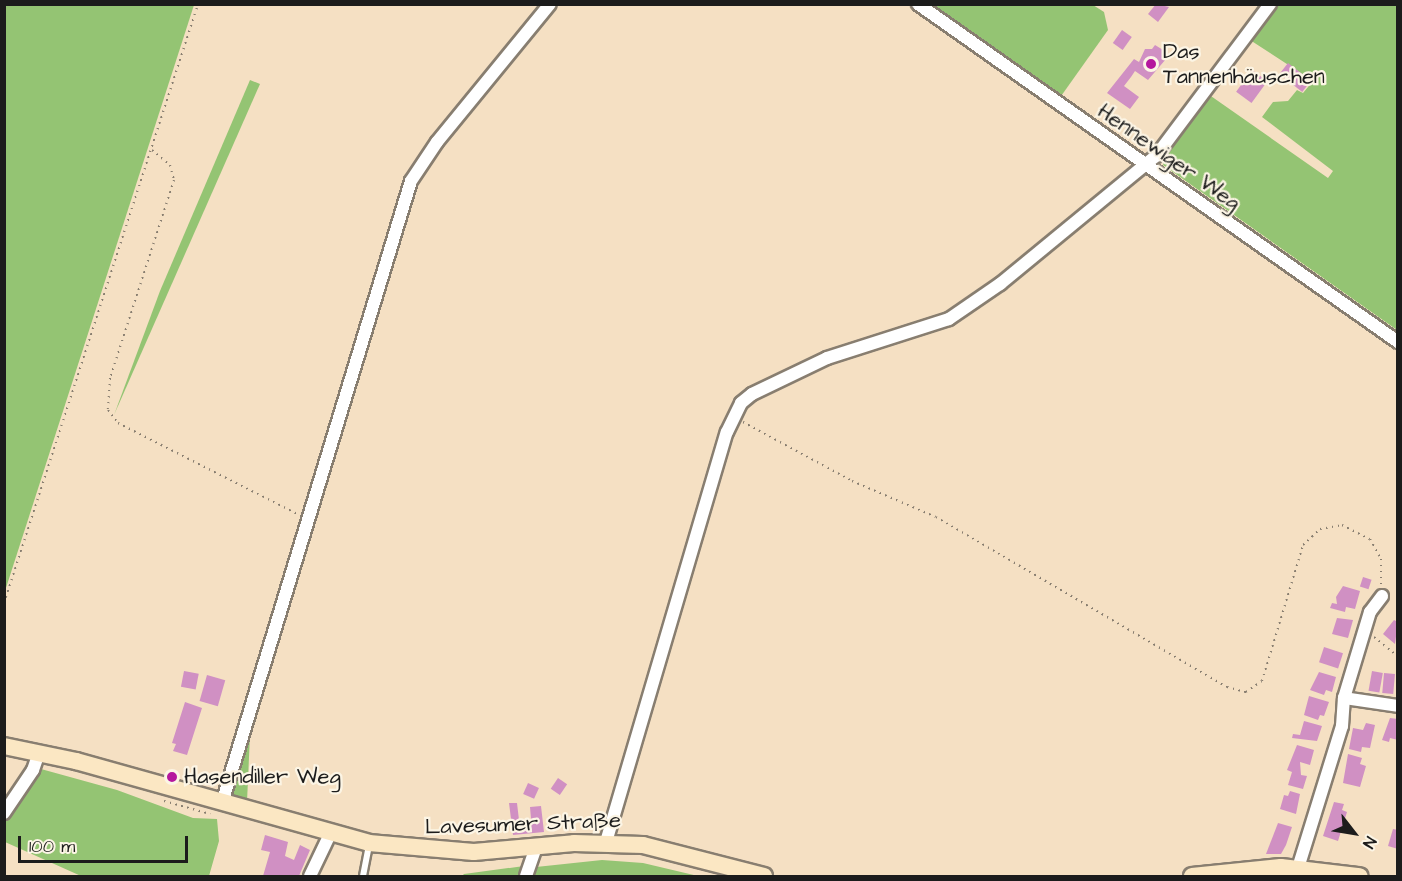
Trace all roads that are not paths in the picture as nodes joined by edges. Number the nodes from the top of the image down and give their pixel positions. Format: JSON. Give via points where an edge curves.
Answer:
{"nodes":[{"id":1,"x":550,"y":4,"type":"edge"},
{"id":2,"x":918,"y":4,"type":"edge"},
{"id":3,"x":1270,"y":4,"type":"edge"},
{"id":4,"x":1146,"y":167,"type":"junction"},
{"id":5,"x":1398,"y":342,"type":"edge"},
{"id":6,"x":1382,"y":596,"type":"road end"},
{"id":7,"x":1344,"y":698,"type":"junction"},
{"id":8,"x":1398,"y":706,"type":"edge"},
{"id":9,"x":4,"y":746,"type":"edge"},
{"id":10,"x":39,"y":753,"type":"junction"},
{"id":11,"x":222,"y":803,"type":"junction"},
{"id":12,"x":4,"y":813,"type":"edge"},
{"id":13,"x":330,"y":834,"type":"junction"},
{"id":14,"x":606,"y":842,"type":"junction"},
{"id":15,"x":369,"y":843,"type":"junction"},
{"id":16,"x":536,"y":847,"type":"junction"},
{"id":17,"x":1298,"y":868,"type":"junction"},
{"id":18,"x":310,"y":876,"type":"edge"},
{"id":19,"x":363,"y":876,"type":"edge"},
{"id":20,"x":526,"y":876,"type":"edge"},
{"id":21,"x":764,"y":876,"type":"edge"},
{"id":22,"x":1192,"y":876,"type":"edge"},
{"id":23,"x":1359,"y":876,"type":"edge"}],
"edges":[{"from":1,"to":11,"type":"street","via":[[437,142],[411,181]]},
{"from":2,"to":4,"type":"street","name":"Hennewiger Weg"},
{"from":3,"to":4,"type":"street"},
{"from":4,"to":5,"type":"street","name":"Hennewiger Weg"},
{"from":4,"to":14,"type":"street","via":[[1056,241],[949,319],[807,366],[752,394],[733,416]]},
{"from":6,"to":7,"type":"street","via":[[1365,630]]},
{"from":7,"to":8,"type":"street"},
{"from":7,"to":17,"type":"street","via":[[1342,726]]},
{"from":9,"to":10,"type":"street","name":"Lavesumer Straße"},
{"from":10,"to":11,"type":"street","name":"Lavesumer Straße"},
{"from":10,"to":12,"type":"street","via":[[33,770]]},
{"from":11,"to":13,"type":"street","name":"Lavesumer Straße"},
{"from":13,"to":15,"type":"street","name":"Lavesumer Straße"},
{"from":13,"to":18,"type":"street"},
{"from":14,"to":16,"type":"street","name":"Lavesumer Straße"},
{"from":14,"to":21,"type":"street","name":"Lavesumer Straße","via":[[670,849]]},
{"from":15,"to":16,"type":"street","name":"Lavesumer Straße","via":[[442,851]]},
{"from":15,"to":19,"type":"lane"},
{"from":16,"to":20,"type":"street"},
{"from":17,"to":22,"type":"street","via":[[1250,868]]},
{"from":17,"to":23,"type":"street"}]}
